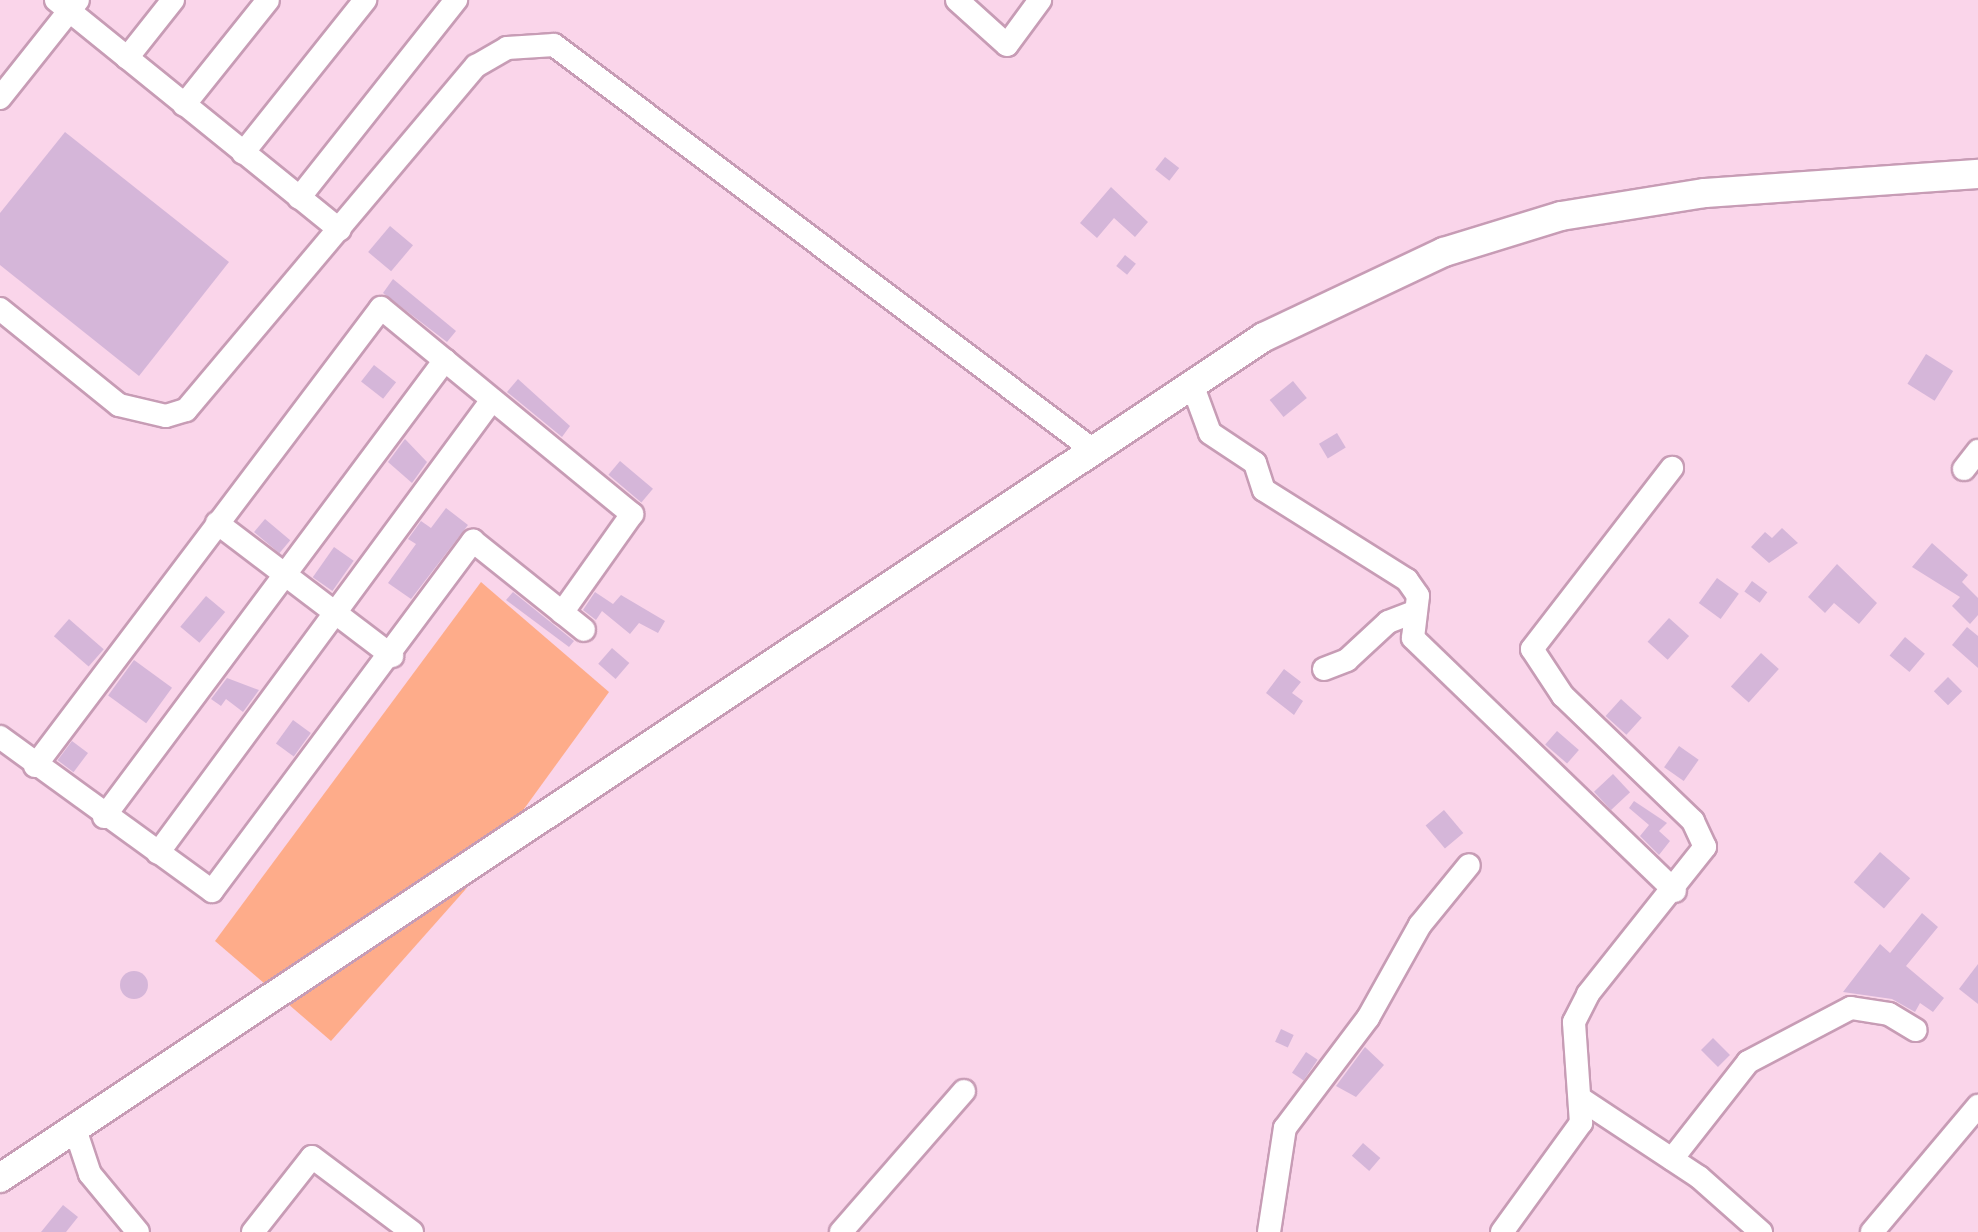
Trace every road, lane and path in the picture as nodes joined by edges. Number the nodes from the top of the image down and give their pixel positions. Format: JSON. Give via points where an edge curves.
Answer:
{"nodes":[{"id":1,"x":174,"y":0,"type":"edge"},
{"id":2,"x":268,"y":0,"type":"edge"},
{"id":3,"x":365,"y":0,"type":"edge"},
{"id":4,"x":456,"y":0,"type":"edge"},
{"id":5,"x":957,"y":0,"type":"edge"},
{"id":6,"x":1040,"y":0,"type":"edge"},
{"id":7,"x":68,"y":4,"type":"edge"},
{"id":8,"x":127,"y":58,"type":"junction"},
{"id":9,"x":0,"y":98,"type":"edge"},
{"id":10,"x":184,"y":105,"type":"junction"},
{"id":11,"x":244,"y":152,"type":"junction"},
{"id":12,"x":1978,"y":174,"type":"edge"},
{"id":13,"x":299,"y":198,"type":"junction"},
{"id":14,"x":340,"y":230,"type":"junction"},
{"id":15,"x":0,"y":309,"type":"edge"},
{"id":16,"x":445,"y":360,"type":"junction"},
{"id":17,"x":1192,"y":384,"type":"junction"},
{"id":18,"x":492,"y":400,"type":"junction"},
{"id":19,"x":1093,"y":450,"type":"junction"},
{"id":20,"x":1672,"y":468,"type":"dead end"},
{"id":21,"x":216,"y":523,"type":"junction"},
{"id":22,"x":282,"y":574,"type":"junction"},
{"id":23,"x":562,"y":612,"type":"junction"},
{"id":24,"x":1416,"y":612,"type":"junction"},
{"id":25,"x":334,"y":614,"type":"junction"},
{"id":26,"x":584,"y":630,"type":"dead end"},
{"id":27,"x":392,"y":656,"type":"junction"},
{"id":28,"x":1324,"y":670,"type":"dead end"},
{"id":29,"x":0,"y":737,"type":"edge"},
{"id":30,"x":35,"y":766,"type":"junction"},
{"id":31,"x":104,"y":817,"type":"junction"},
{"id":32,"x":158,"y":852,"type":"junction"},
{"id":33,"x":1468,"y":865,"type":"dead end"},
{"id":34,"x":1675,"y":890,"type":"junction"},
{"id":35,"x":1916,"y":1030,"type":"dead end"},
{"id":36,"x":964,"y":1092,"type":"dead end"},
{"id":37,"x":1584,"y":1102,"type":"junction"},
{"id":38,"x":1978,"y":1106,"type":"edge"},
{"id":39,"x":74,"y":1128,"type":"junction"},
{"id":40,"x":1672,"y":1159,"type":"junction"},
{"id":41,"x":0,"y":1178,"type":"edge"},
{"id":42,"x":138,"y":1232,"type":"edge"},
{"id":43,"x":253,"y":1232,"type":"edge"},
{"id":44,"x":412,"y":1232,"type":"edge"},
{"id":45,"x":840,"y":1232,"type":"edge"},
{"id":46,"x":1268,"y":1232,"type":"edge"},
{"id":47,"x":1502,"y":1232,"type":"edge"},
{"id":48,"x":1761,"y":1232,"type":"edge"},
{"id":49,"x":1872,"y":1232,"type":"edge"}],
"edges":[{"from":1,"to":8,"type":"street"},
{"from":2,"to":10,"type":"street"},
{"from":3,"to":11,"type":"street"},
{"from":4,"to":13,"type":"street"},
{"from":5,"to":6,"type":"street","via":[[1007,45]]},
{"from":7,"to":8,"type":"street"},
{"from":7,"to":9,"type":"street"},
{"from":8,"to":10,"type":"street"},
{"from":10,"to":11,"type":"street"},
{"from":11,"to":13,"type":"street"},
{"from":12,"to":17,"type":"main road","via":[[1704,194],[1561,216],[1444,252],[1264,338]]},
{"from":13,"to":14,"type":"street"},
{"from":14,"to":15,"type":"street","via":[[205,393],[166,416],[118,405]]},
{"from":14,"to":19,"type":"street","via":[[476,66],[506,48],[554,45]]},
{"from":16,"to":18,"type":"street"},
{"from":16,"to":21,"type":"street","via":[[381,308]]},
{"from":16,"to":22,"type":"street"},
{"from":17,"to":19,"type":"main road"},
{"from":17,"to":24,"type":"street","via":[[1210,433],[1255,463],[1264,490],[1408,580],[1418,596]]},
{"from":18,"to":23,"type":"street","via":[[632,514]]},
{"from":18,"to":25,"type":"street"},
{"from":19,"to":39,"type":"main road"},
{"from":20,"to":34,"type":"street","via":[[1532,649],[1563,696],[1702,833],[1705,847]]},
{"from":21,"to":22,"type":"street"},
{"from":21,"to":30,"type":"street"},
{"from":22,"to":25,"type":"street"},
{"from":22,"to":31,"type":"street"},
{"from":23,"to":26,"type":"street"},
{"from":23,"to":27,"type":"street","via":[[473,541]]},
{"from":24,"to":28,"type":"street","via":[[1388,622],[1346,660]]},
{"from":24,"to":34,"type":"street","via":[[1412,638]]},
{"from":25,"to":27,"type":"street"},
{"from":25,"to":32,"type":"street"},
{"from":27,"to":32,"type":"street","via":[[212,891]]},
{"from":29,"to":30,"type":"street"},
{"from":30,"to":31,"type":"street"},
{"from":31,"to":32,"type":"street"},
{"from":33,"to":46,"type":"street","via":[[1420,925],[1368,1018],[1285,1128]]},
{"from":34,"to":37,"type":"street","via":[[1588,994],[1574,1022]]},
{"from":35,"to":40,"type":"street","via":[[1890,1014],[1851,1008],[1748,1062]]},
{"from":36,"to":45,"type":"street"},
{"from":37,"to":40,"type":"street"},
{"from":37,"to":47,"type":"street","via":[[1572,1140]]},
{"from":38,"to":49,"type":"street"},
{"from":39,"to":41,"type":"main road"},
{"from":39,"to":42,"type":"street","via":[[90,1174]]},
{"from":40,"to":48,"type":"street"},
{"from":43,"to":44,"type":"street","via":[[312,1156]]}]}
